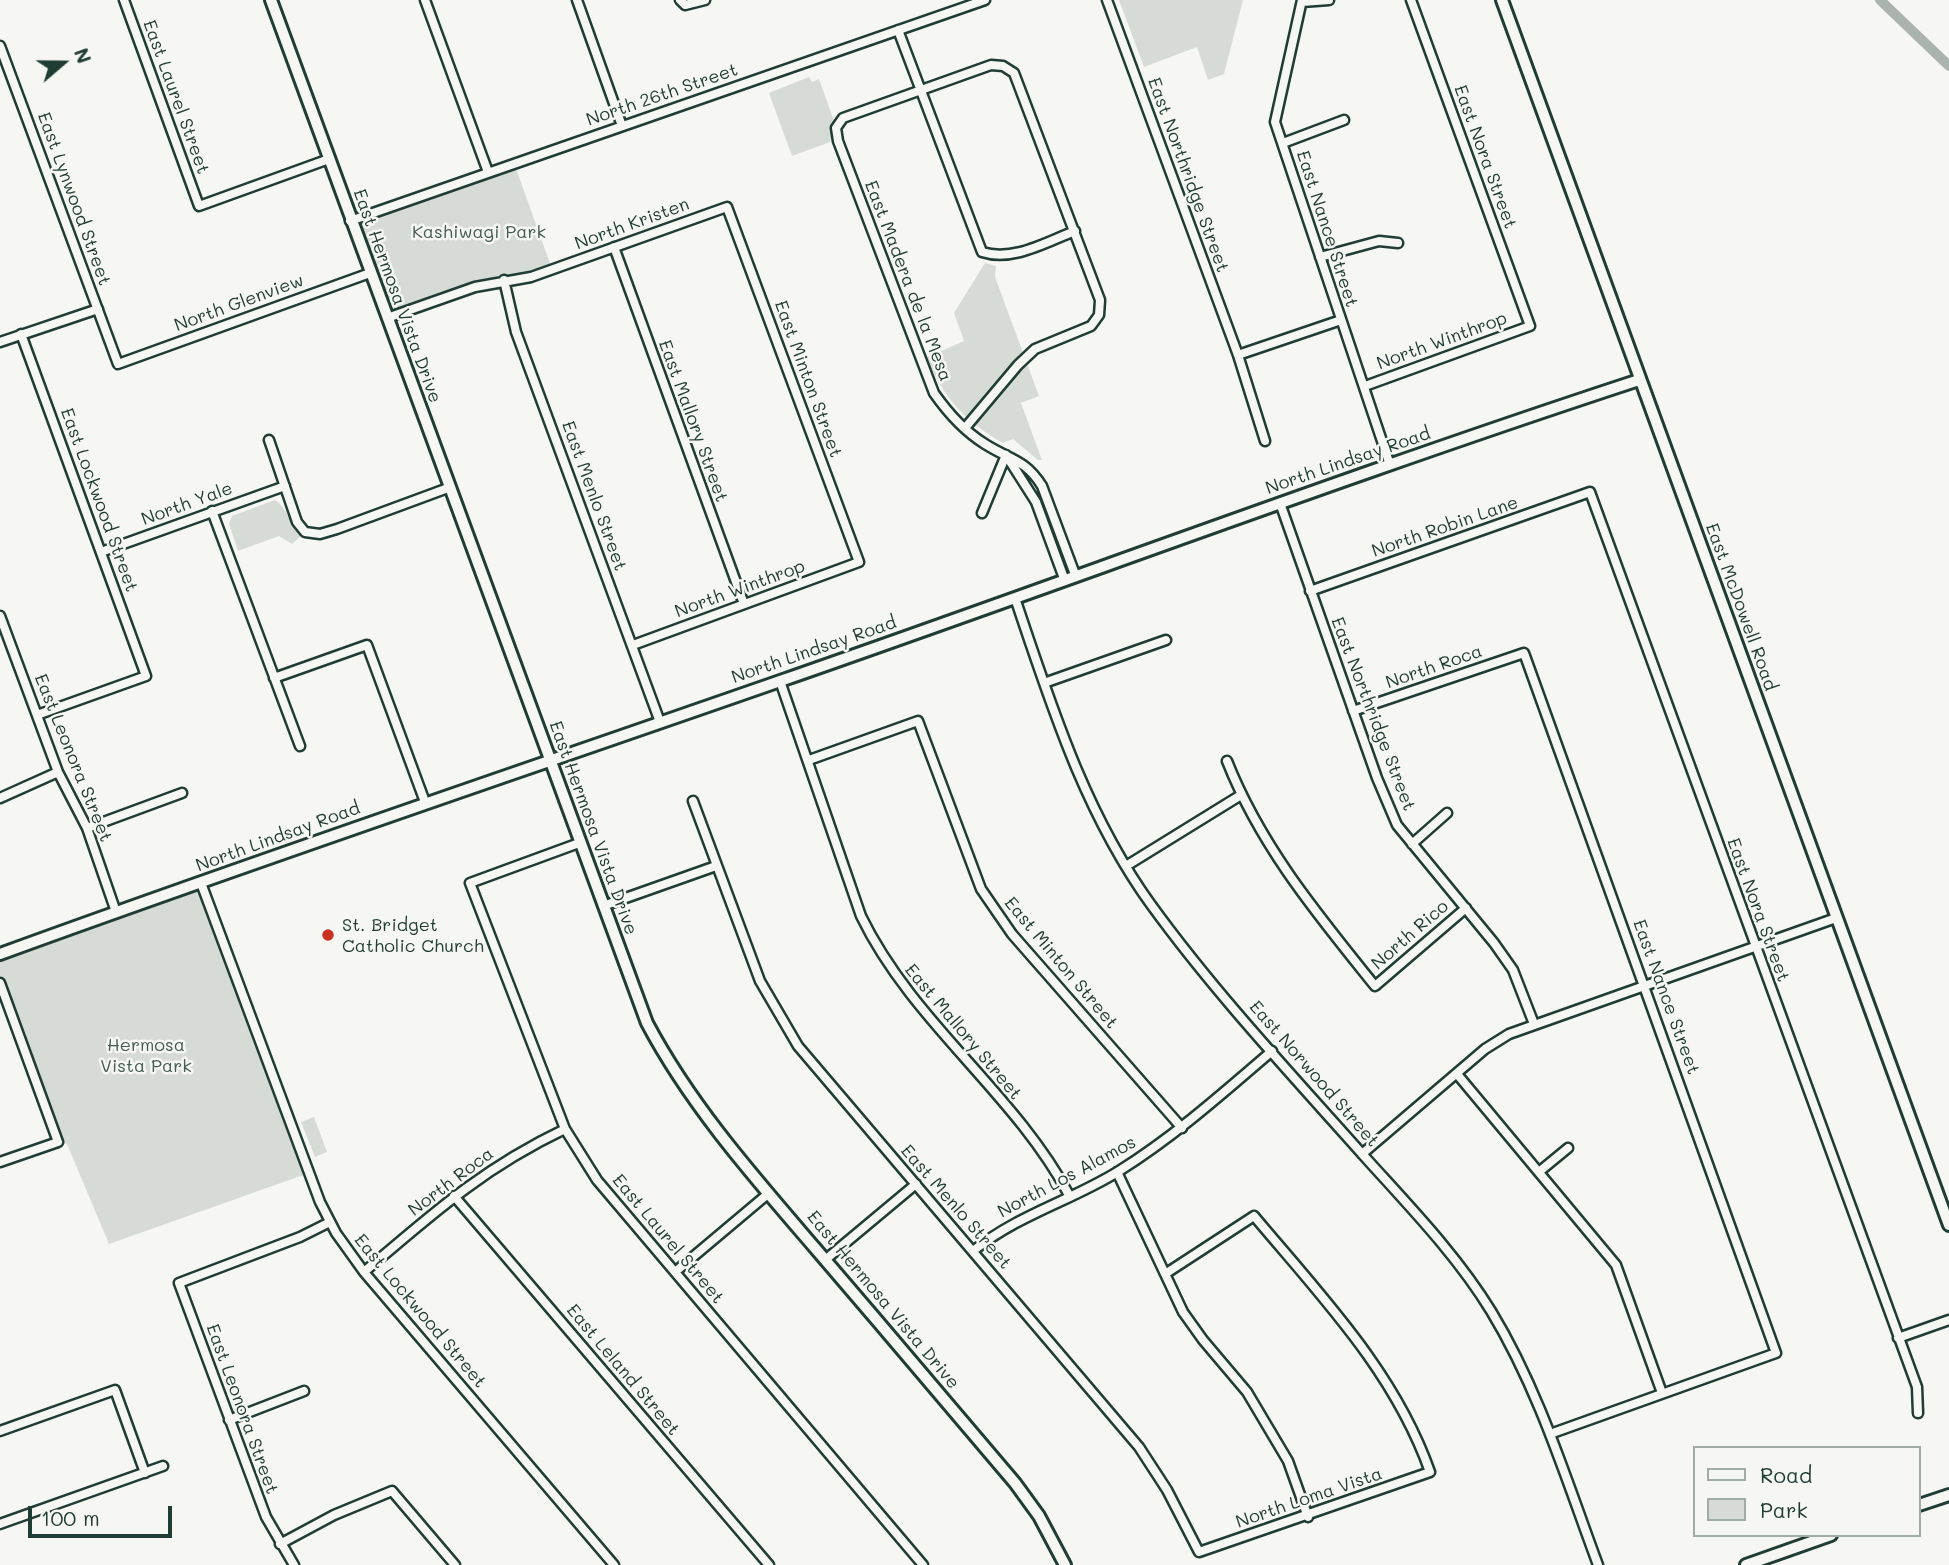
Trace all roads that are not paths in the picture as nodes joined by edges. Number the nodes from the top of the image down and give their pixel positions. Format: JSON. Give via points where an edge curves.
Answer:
{"nodes":[{"id":1,"x":124,"y":0,"type":"edge"},
{"id":2,"x":271,"y":0,"type":"edge"},
{"id":3,"x":425,"y":0,"type":"edge"},
{"id":4,"x":577,"y":0,"type":"edge"},
{"id":5,"x":705,"y":0,"type":"edge"},
{"id":6,"x":985,"y":0,"type":"edge"},
{"id":7,"x":1107,"y":0,"type":"edge"},
{"id":8,"x":1329,"y":0,"type":"edge"},
{"id":9,"x":1411,"y":0,"type":"edge"},
{"id":10,"x":1502,"y":0,"type":"edge"},
{"id":11,"x":1302,"y":1,"type":"edge"},
{"id":12,"x":683,"y":2,"type":"edge"},
{"id":13,"x":898,"y":30,"type":"junction"},
{"id":14,"x":0,"y":46,"type":"edge"},
{"id":15,"x":920,"y":91,"type":"junction"},
{"id":16,"x":1343,"y":120,"type":"dead end"},
{"id":17,"x":622,"y":125,"type":"junction"},
{"id":18,"x":1283,"y":144,"type":"junction"},
{"id":19,"x":329,"y":159,"type":"junction"},
{"id":20,"x":488,"y":172,"type":"junction"},
{"id":21,"x":727,"y":207,"type":"joint"},
{"id":22,"x":351,"y":221,"type":"junction"},
{"id":23,"x":1075,"y":231,"type":"junction"},
{"id":24,"x":1398,"y":243,"type":"dead end"},
{"id":25,"x":614,"y":247,"type":"junction"},
{"id":26,"x":1320,"y":257,"type":"junction"},
{"id":27,"x":370,"y":273,"type":"junction"},
{"id":28,"x":504,"y":280,"type":"junction"},
{"id":29,"x":98,"y":309,"type":"junction"},
{"id":30,"x":387,"y":318,"type":"junction"},
{"id":31,"x":1341,"y":320,"type":"junction"},
{"id":32,"x":1530,"y":326,"type":"joint"},
{"id":33,"x":21,"y":334,"type":"junction"},
{"id":34,"x":0,"y":342,"type":"edge"},
{"id":35,"x":1238,"y":355,"type":"junction"},
{"id":36,"x":118,"y":364,"type":"joint"},
{"id":37,"x":1639,"y":380,"type":"junction"},
{"id":38,"x":1365,"y":386,"type":"junction"},
{"id":39,"x":965,"y":428,"type":"junction"},
{"id":40,"x":269,"y":440,"type":"dead end"},
{"id":41,"x":1265,"y":441,"type":"dead end"},
{"id":42,"x":1006,"y":456,"type":"junction"},
{"id":43,"x":1390,"y":464,"type":"junction"},
{"id":44,"x":285,"y":486,"type":"junction"},
{"id":45,"x":449,"y":488,"type":"junction"},
{"id":46,"x":1590,"y":492,"type":"joint"},
{"id":47,"x":1280,"y":503,"type":"junction"},
{"id":48,"x":212,"y":511,"type":"junction"},
{"id":49,"x":982,"y":513,"type":"dead end"},
{"id":50,"x":101,"y":552,"type":"junction"},
{"id":51,"x":859,"y":562,"type":"joint"},
{"id":52,"x":1070,"y":579,"type":"junction"},
{"id":53,"x":1310,"y":591,"type":"junction"},
{"id":54,"x":1015,"y":598,"type":"junction"},
{"id":55,"x":744,"y":604,"type":"junction"},
{"id":56,"x":0,"y":616,"type":"edge"},
{"id":57,"x":1166,"y":640,"type":"dead end"},
{"id":58,"x":633,"y":645,"type":"junction"},
{"id":59,"x":1524,"y":653,"type":"joint"},
{"id":60,"x":274,"y":678,"type":"junction"},
{"id":61,"x":780,"y":681,"type":"junction"},
{"id":62,"x":1044,"y":682,"type":"junction"},
{"id":63,"x":1353,"y":711,"type":"junction"},
{"id":64,"x":37,"y":715,"type":"junction"},
{"id":65,"x":660,"y":722,"type":"junction"},
{"id":66,"x":300,"y":746,"type":"dead end"},
{"id":67,"x":549,"y":760,"type":"junction"},
{"id":68,"x":809,"y":760,"type":"junction"},
{"id":69,"x":1227,"y":761,"type":"dead end"},
{"id":70,"x":58,"y":772,"type":"junction"},
{"id":71,"x":182,"y":793,"type":"dead end"},
{"id":72,"x":1241,"y":795,"type":"junction"},
{"id":73,"x":0,"y":798,"type":"edge"},
{"id":74,"x":693,"y":801,"type":"dead end"},
{"id":75,"x":425,"y":802,"type":"junction"},
{"id":76,"x":1447,"y":813,"type":"dead end"},
{"id":77,"x":87,"y":828,"type":"junction"},
{"id":78,"x":579,"y":842,"type":"junction"},
{"id":79,"x":1412,"y":844,"type":"junction"},
{"id":80,"x":716,"y":866,"type":"junction"},
{"id":81,"x":1125,"y":866,"type":"junction"},
{"id":82,"x":201,"y":883,"type":"junction"},
{"id":83,"x":603,"y":906,"type":"junction"},
{"id":84,"x":1466,"y":908,"type":"junction"},
{"id":85,"x":116,"y":912,"type":"junction"},
{"id":86,"x":1836,"y":918,"type":"junction"},
{"id":87,"x":1754,"y":947,"type":"junction"},
{"id":88,"x":0,"y":954,"type":"edge"},
{"id":89,"x":0,"y":983,"type":"edge"},
{"id":90,"x":1646,"y":986,"type":"junction"},
{"id":91,"x":1534,"y":1024,"type":"junction"},
{"id":92,"x":1272,"y":1051,"type":"junction"},
{"id":93,"x":1457,"y":1074,"type":"junction"},
{"id":94,"x":1182,"y":1128,"type":"junction"},
{"id":95,"x":565,"y":1129,"type":"junction"},
{"id":96,"x":1568,"y":1148,"type":"dead end"},
{"id":97,"x":1362,"y":1154,"type":"junction"},
{"id":98,"x":0,"y":1162,"type":"edge"},
{"id":99,"x":1540,"y":1171,"type":"junction"},
{"id":100,"x":1117,"y":1172,"type":"junction"},
{"id":101,"x":916,"y":1184,"type":"junction"},
{"id":102,"x":769,"y":1194,"type":"junction"},
{"id":103,"x":1069,"y":1195,"type":"junction"},
{"id":104,"x":454,"y":1196,"type":"junction"},
{"id":105,"x":330,"y":1222,"type":"junction"},
{"id":106,"x":1949,"y":1225,"type":"edge"},
{"id":107,"x":973,"y":1251,"type":"junction"},
{"id":108,"x":825,"y":1260,"type":"junction"},
{"id":109,"x":364,"y":1272,"type":"junction"},
{"id":110,"x":675,"y":1272,"type":"junction"},
{"id":111,"x":1165,"y":1275,"type":"junction"},
{"id":112,"x":1949,"y":1320,"type":"edge"},
{"id":113,"x":1898,"y":1338,"type":"junction"},
{"id":114,"x":304,"y":1391,"type":"dead end"},
{"id":115,"x":1662,"y":1393,"type":"junction"},
{"id":116,"x":1918,"y":1413,"type":"dead end"},
{"id":117,"x":229,"y":1420,"type":"junction"},
{"id":118,"x":0,"y":1430,"type":"edge"},
{"id":119,"x":1550,"y":1434,"type":"junction"},
{"id":120,"x":163,"y":1466,"type":"dead end"},
{"id":121,"x":145,"y":1473,"type":"junction"},
{"id":122,"x":1949,"y":1495,"type":"edge"},
{"id":123,"x":1921,"y":1504,"type":"edge"},
{"id":124,"x":1308,"y":1517,"type":"junction"},
{"id":125,"x":0,"y":1524,"type":"edge"},
{"id":126,"x":1805,"y":1540,"type":"edge"},
{"id":127,"x":280,"y":1544,"type":"junction"},
{"id":128,"x":1199,"y":1552,"type":"joint"},
{"id":129,"x":294,"y":1565,"type":"edge"},
{"id":130,"x":454,"y":1565,"type":"edge"},
{"id":131,"x":614,"y":1565,"type":"edge"},
{"id":132,"x":769,"y":1565,"type":"edge"},
{"id":133,"x":923,"y":1565,"type":"edge"},
{"id":134,"x":1065,"y":1565,"type":"edge"},
{"id":135,"x":1598,"y":1565,"type":"edge"},
{"id":136,"x":1746,"y":1565,"type":"edge"}],
"edges":[{"from":1,"to":19,"type":"street","name":"East Laurel Street","via":[[199,206]]},
{"from":2,"to":19,"type":"main road","name":"East Hermosa Vista Drive"},
{"from":3,"to":20,"type":"street"},
{"from":4,"to":17,"type":"street"},
{"from":5,"to":12,"type":"street"},
{"from":6,"to":13,"type":"street","name":"North 26th Street"},
{"from":7,"to":35,"type":"street","name":"East Northridge Street"},
{"from":8,"to":11,"type":"street"},
{"from":9,"to":32,"type":"street","name":"East Nora Street"},
{"from":10,"to":37,"type":"main road","name":"East McDowell Road"},
{"from":11,"to":18,"type":"street","name":"East Nance Street","via":[[1278,99],[1275,122]]},
{"from":13,"to":15,"type":"street"},
{"from":13,"to":17,"type":"street","name":"North 26th Street"},
{"from":14,"to":29,"type":"street","name":"East Lynwood Street"},
{"from":15,"to":23,"type":"street","via":[[991,65],[1014,73]]},
{"from":15,"to":23,"type":"street","via":[[982,252],[1010,255]]},
{"from":15,"to":39,"type":"street","name":"East Madera de la Mesa","via":[[843,118],[836,128],[923,369],[947,412]]},
{"from":16,"to":18,"type":"street"},
{"from":17,"to":20,"type":"street","name":"North 26th Street"},
{"from":18,"to":26,"type":"street","name":"East Nance Street"},
{"from":19,"to":22,"type":"main road","name":"East Hermosa Vista Drive"},
{"from":20,"to":22,"type":"street","name":"North 26th Street"},
{"from":21,"to":25,"type":"street","name":"North Kristen"},
{"from":21,"to":51,"type":"street","name":"East Minton Street"},
{"from":22,"to":27,"type":"main road","name":"East Hermosa Vista Drive"},
{"from":23,"to":39,"type":"street","via":[[1100,300],[1099,315],[1091,326],[1035,349]]},
{"from":24,"to":26,"type":"street","via":[[1378,241]]},
{"from":25,"to":28,"type":"street","name":"North Kristen","via":[[531,276]]},
{"from":25,"to":55,"type":"street","name":"East Mallory Street"},
{"from":26,"to":31,"type":"street","name":"East Nance Street"},
{"from":27,"to":30,"type":"main road","name":"East Hermosa Vista Drive"},
{"from":27,"to":36,"type":"street","name":"North Glenview"},
{"from":28,"to":30,"type":"street","name":"North Kristen"},
{"from":28,"to":58,"type":"street","name":"East Menlo Street","via":[[516,332]]},
{"from":29,"to":33,"type":"street"},
{"from":29,"to":36,"type":"street","name":"East Lynwood Street"},
{"from":30,"to":45,"type":"main road","name":"East Hermosa Vista Drive"},
{"from":31,"to":35,"type":"street"},
{"from":31,"to":38,"type":"street","name":"East Nance Street"},
{"from":32,"to":38,"type":"street","name":"North Winthrop"},
{"from":33,"to":34,"type":"street"},
{"from":33,"to":50,"type":"street","name":"East Lockwood Street"},
{"from":35,"to":41,"type":"street","name":"East Northridge Street"},
{"from":37,"to":43,"type":"main road","name":"North Lindsay Road"},
{"from":37,"to":86,"type":"main road","name":"East McDowell Road"},
{"from":38,"to":43,"type":"street","name":"East Nance Street"},
{"from":39,"to":42,"type":"street","name":"East Madera de la Mesa"},
{"from":40,"to":44,"type":"street"},
{"from":42,"to":49,"type":"street"},
{"from":42,"to":52,"type":"street","name":"East Madera de la Mesa","via":[[1036,502]]},
{"from":43,"to":47,"type":"main road","name":"North Lindsay Road"},
{"from":44,"to":45,"type":"street","via":[[297,522],[305,532],[320,534]]},
{"from":44,"to":48,"type":"street","name":"North Yale"},
{"from":45,"to":67,"type":"main road","name":"East Hermosa Vista Drive"},
{"from":46,"to":53,"type":"street","name":"North Robin Lane"},
{"from":46,"to":87,"type":"street","name":"East Nora Street"},
{"from":47,"to":52,"type":"main road","name":"North Lindsay Road"},
{"from":47,"to":53,"type":"street","name":"East Northridge Street"},
{"from":48,"to":50,"type":"street","name":"North Yale"},
{"from":48,"to":60,"type":"street"},
{"from":50,"to":64,"type":"street","name":"East Lockwood Street","via":[[146,676]]},
{"from":51,"to":55,"type":"street","name":"North Winthrop"},
{"from":52,"to":54,"type":"main road","name":"North Lindsay Road"},
{"from":53,"to":63,"type":"street","name":"East Northridge Street"},
{"from":54,"to":61,"type":"main road","name":"North Lindsay Road"},
{"from":54,"to":62,"type":"street","name":"East Norwood Street"},
{"from":55,"to":58,"type":"street","name":"North Winthrop"},
{"from":56,"to":64,"type":"street","name":"East Leonora Street"},
{"from":57,"to":62,"type":"street"},
{"from":58,"to":65,"type":"street","name":"East Menlo Street"},
{"from":59,"to":63,"type":"street","name":"North Roca"},
{"from":59,"to":90,"type":"street","name":"East Nance Street"},
{"from":60,"to":66,"type":"street"},
{"from":60,"to":75,"type":"street","via":[[367,645]]},
{"from":61,"to":65,"type":"main road","name":"North Lindsay Road"},
{"from":61,"to":68,"type":"street","name":"East Mallory Street"},
{"from":62,"to":81,"type":"street","name":"East Norwood Street","via":[[1084,788]]},
{"from":63,"to":79,"type":"street","name":"East Northridge Street","via":[[1386,801]]},
{"from":64,"to":70,"type":"street","name":"East Leonora Street"},
{"from":65,"to":67,"type":"main road","name":"North Lindsay Road"},
{"from":67,"to":75,"type":"main road","name":"North Lindsay Road"},
{"from":67,"to":78,"type":"main road","name":"East Hermosa Vista Drive"},
{"from":68,"to":94,"type":"street","name":"East Minton Street","via":[[918,721],[981,889],[1012,934]]},
{"from":68,"to":103,"type":"street","name":"East Mallory Street","via":[[861,916],[877,948],[904,989],[1043,1153]]},
{"from":69,"to":72,"type":"street"},
{"from":70,"to":73,"type":"street"},
{"from":70,"to":77,"type":"street","name":"East Leonora Street"},
{"from":71,"to":77,"type":"street"},
{"from":72,"to":81,"type":"street"},
{"from":72,"to":84,"type":"street","name":"North Rico","via":[[1271,850],[1375,986]]},
{"from":74,"to":80,"type":"street","name":"East Menlo Street"},
{"from":75,"to":82,"type":"main road","name":"North Lindsay Road"},
{"from":76,"to":79,"type":"street"},
{"from":77,"to":85,"type":"street","name":"East Leonora Street"},
{"from":78,"to":83,"type":"main road","name":"East Hermosa Vista Drive"},
{"from":78,"to":95,"type":"street","name":"East Laurel Street","via":[[470,883]]},
{"from":79,"to":84,"type":"street","name":"East Northridge Street"},
{"from":80,"to":83,"type":"street"},
{"from":80,"to":101,"type":"street","name":"East Menlo Street","via":[[777,1013],[812,1066]]},
{"from":81,"to":92,"type":"street","name":"East Norwood Street","via":[[1153,907]]},
{"from":82,"to":85,"type":"main road","name":"North Lindsay Road"},
{"from":82,"to":105,"type":"street","name":"East Lockwood Street"},
{"from":83,"to":102,"type":"main road","name":"East Hermosa Vista Drive","via":[[647,1023],[668,1064]]},
{"from":84,"to":91,"type":"street","name":"East Northridge Street","via":[[1513,970]]},
{"from":85,"to":88,"type":"main road","name":"North Lindsay Road"},
{"from":86,"to":87,"type":"street"},
{"from":86,"to":106,"type":"main road","name":"East McDowell Road"},
{"from":87,"to":90,"type":"street"},
{"from":87,"to":113,"type":"street","name":"East Nora Street"},
{"from":89,"to":98,"type":"street","via":[[58,1142]]},
{"from":90,"to":91,"type":"street"},
{"from":90,"to":115,"type":"street","name":"East Nance Street","via":[[1776,1353]]},
{"from":91,"to":93,"type":"street","via":[[1485,1049]]},
{"from":92,"to":94,"type":"street","name":"North Los Alamos"},
{"from":92,"to":97,"type":"street","name":"East Norwood Street"},
{"from":93,"to":97,"type":"street"},
{"from":93,"to":99,"type":"street"},
{"from":94,"to":100,"type":"street","name":"North Los Alamos"},
{"from":95,"to":104,"type":"street","name":"North Roca","via":[[495,1165]]},
{"from":95,"to":110,"type":"street","name":"East Laurel Street","via":[[597,1180]]},
{"from":96,"to":99,"type":"street"},
{"from":97,"to":119,"type":"street","name":"East Norwood Street","via":[[1451,1255],[1490,1309],[1517,1356]]},
{"from":99,"to":115,"type":"street","via":[[1616,1265]]},
{"from":100,"to":103,"type":"street","name":"North Los Alamos"},
{"from":100,"to":111,"type":"street"},
{"from":101,"to":107,"type":"street","name":"East Menlo Street"},
{"from":101,"to":108,"type":"street"},
{"from":102,"to":108,"type":"main road","name":"East Hermosa Vista Drive"},
{"from":102,"to":110,"type":"street"},
{"from":103,"to":107,"type":"street","name":"North Los Alamos","via":[[1017,1220]]},
{"from":104,"to":109,"type":"street","name":"North Roca"},
{"from":104,"to":132,"type":"street","name":"East Leland Street"},
{"from":105,"to":109,"type":"street","name":"East Lockwood Street"},
{"from":105,"to":117,"type":"street","name":"East Leonora Street","via":[[179,1283]]},
{"from":107,"to":128,"type":"street","name":"East Menlo Street","via":[[1139,1447]]},
{"from":108,"to":134,"type":"main road","name":"East Hermosa Vista Drive","via":[[1015,1483]]},
{"from":109,"to":131,"type":"street","name":"East Lockwood Street"},
{"from":110,"to":133,"type":"street","name":"East Laurel Street"},
{"from":111,"to":124,"type":"street","via":[[1203,1340],[1247,1392],[1269,1427],[1288,1461]]},
{"from":111,"to":124,"type":"street","name":"North Loma Vista","via":[[1254,1216],[1362,1345],[1395,1395],[1430,1472]]},
{"from":112,"to":113,"type":"street"},
{"from":113,"to":116,"type":"street","name":"East Nora Street","via":[[1917,1387]]},
{"from":114,"to":117,"type":"street"},
{"from":115,"to":119,"type":"street"},
{"from":117,"to":127,"type":"street","name":"East Leonora Street"},
{"from":118,"to":121,"type":"street","via":[[115,1390]]},
{"from":119,"to":135,"type":"street","name":"East Norwood Street"},
{"from":120,"to":121,"type":"street"},
{"from":121,"to":125,"type":"street"},
{"from":122,"to":123,"type":"main road"},
{"from":124,"to":128,"type":"street","name":"North Loma Vista"},
{"from":126,"to":136,"type":"main road"},
{"from":127,"to":129,"type":"street","name":"East Leonora Street"},
{"from":127,"to":130,"type":"street","via":[[392,1491]]}]}
